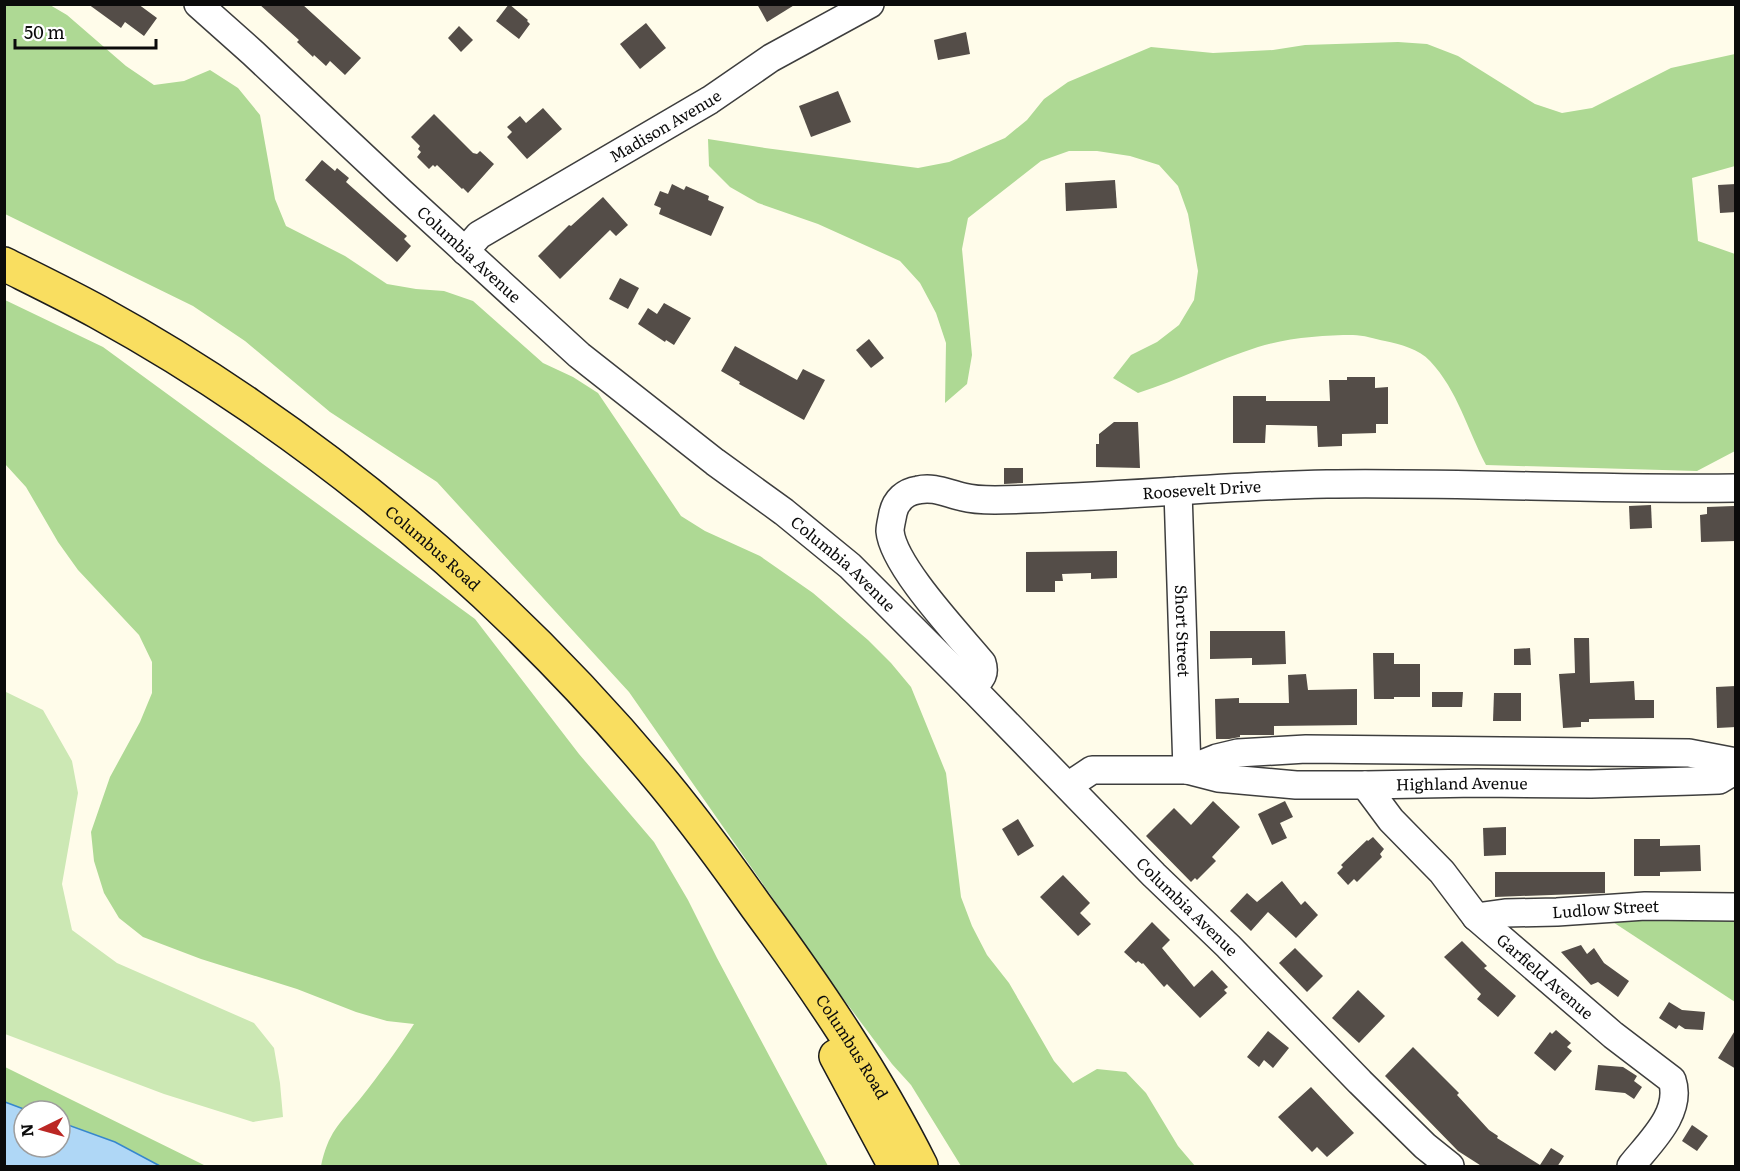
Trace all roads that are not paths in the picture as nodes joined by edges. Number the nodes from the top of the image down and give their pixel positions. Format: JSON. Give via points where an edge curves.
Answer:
{"nodes":[{"id":1,"x":198,"y":4,"type":"edge"},
{"id":2,"x":870,"y":4,"type":"edge"},
{"id":3,"x":465,"y":251,"type":"junction"},
{"id":4,"x":4,"y":264,"type":"edge"},
{"id":5,"x":1736,"y":488,"type":"edge"},
{"id":6,"x":1178,"y":491,"type":"junction"},
{"id":7,"x":972,"y":688,"type":"junction"},
{"id":8,"x":1736,"y":762,"type":"edge"},
{"id":9,"x":1186,"y":770,"type":"junction"},
{"id":10,"x":1736,"y":770,"type":"edge"},
{"id":11,"x":1365,"y":785,"type":"junction"},
{"id":12,"x":1068,"y":786,"type":"junction"},
{"id":13,"x":1736,"y":907,"type":"edge"},
{"id":14,"x":1476,"y":917,"type":"junction"},
{"id":15,"x":775,"y":931,"type":"junction"},
{"id":16,"x":895,"y":1167,"type":"edge"},
{"id":17,"x":921,"y":1167,"type":"edge"},
{"id":18,"x":1450,"y":1167,"type":"edge"},
{"id":19,"x":1631,"y":1167,"type":"edge"}],
"edges":[{"from":1,"to":3,"type":"street","name":"Columbia Avenue"},
{"from":2,"to":3,"type":"street","name":"Madison Avenue","via":[[771,58],[711,99],[479,235]]},
{"from":3,"to":7,"type":"street","name":"Columbia Avenue","via":[[579,355],[850,566]]},
{"from":4,"to":15,"type":"main road","name":"Columbus Road","via":[[101,314],[248,404],[312,450],[442,556],[507,615],[615,728],[672,794]]},
{"from":5,"to":6,"type":"street","name":"Roosevelt Drive","via":[[1409,484]]},
{"from":6,"to":7,"type":"street","name":"Roosevelt Drive","via":[[995,500],[919,489],[898,501],[890,532],[895,547],[928,598],[982,663],[983,676]]},
{"from":6,"to":9,"type":"street","name":"Short Street"},
{"from":7,"to":12,"type":"street","name":"Columbia Avenue"},
{"from":8,"to":9,"type":"street","name":"Highland Avenue","via":[[1679,753],[1305,749],[1238,753]]},
{"from":9,"to":11,"type":"street","name":"Highland Avenue","via":[[1218,778],[1285,784]]},
{"from":9,"to":12,"type":"street","name":"Highland Avenue","via":[[1092,770]]},
{"from":10,"to":11,"type":"street","name":"Highland Avenue","via":[[1719,780]]},
{"from":11,"to":14,"type":"street","name":"Garfield Avenue"},
{"from":12,"to":18,"type":"street","name":"Columbia Avenue"},
{"from":13,"to":14,"type":"street","name":"Ludlow Street","via":[[1645,906]]},
{"from":14,"to":19,"type":"street","name":"Garfield Avenue","via":[[1613,1035],[1672,1080],[1672,1110]]},
{"from":15,"to":16,"type":"main road","name":"Columbus Road","via":[[809,1005]]},
{"from":15,"to":17,"type":"main road","name":"Columbus Road","via":[[875,1081]]}]}
